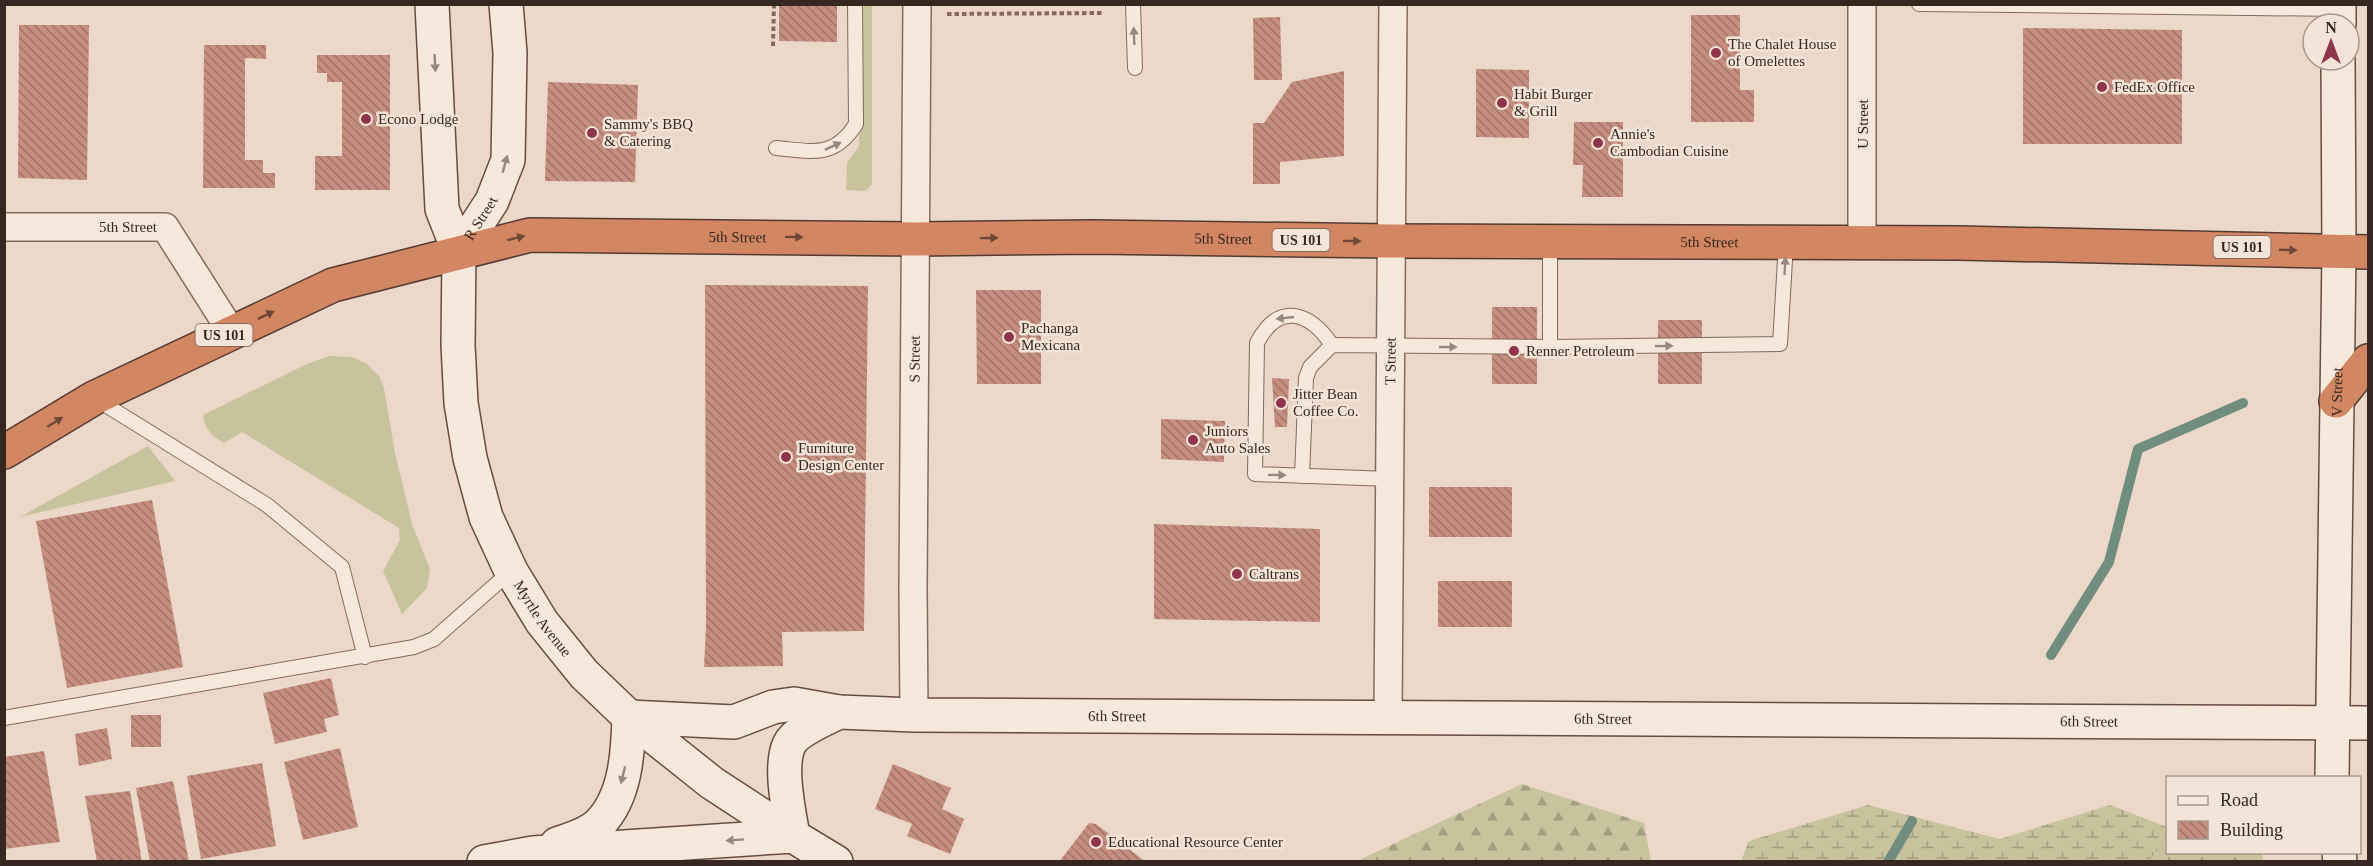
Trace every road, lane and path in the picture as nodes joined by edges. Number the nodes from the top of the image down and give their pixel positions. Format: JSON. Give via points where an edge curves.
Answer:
{"nodes":[{"id":1,"x":432,"y":4,"type":"edge"},
{"id":2,"x":506,"y":4,"type":"edge"},
{"id":3,"x":774,"y":4,"type":"edge"},
{"id":4,"x":855,"y":4,"type":"edge"},
{"id":5,"x":917,"y":4,"type":"edge"},
{"id":6,"x":1134,"y":4,"type":"edge"},
{"id":7,"x":1392,"y":4,"type":"edge"},
{"id":8,"x":1862,"y":4,"type":"edge"},
{"id":9,"x":1919,"y":4,"type":"edge"},
{"id":10,"x":2339,"y":12,"type":"edge"},
{"id":11,"x":947,"y":14,"type":"dead end"},
{"id":12,"x":1104,"y":14,"type":"dead end"},
{"id":13,"x":773,"y":46,"type":"dead end"},
{"id":14,"x":1135,"y":68,"type":"dead end"},
{"id":15,"x":2339,"y":72,"type":"edge"},
{"id":16,"x":776,"y":148,"type":"dead end"},
{"id":17,"x":4,"y":227,"type":"edge"},
{"id":18,"x":916,"y":239,"type":"junction"},
{"id":19,"x":1391,"y":241,"type":"junction"},
{"id":20,"x":1550,"y":241,"type":"junction"},
{"id":21,"x":1786,"y":243,"type":"junction"},
{"id":22,"x":1862,"y":244,"type":"junction"},
{"id":23,"x":459,"y":252,"type":"junction"},
{"id":24,"x":2354,"y":252,"type":"edge"},
{"id":25,"x":231,"y":331,"type":"junction"},
{"id":26,"x":1332,"y":345,"type":"junction"},
{"id":27,"x":1390,"y":347,"type":"junction"},
{"id":28,"x":1550,"y":347,"type":"junction"},
{"id":29,"x":2368,"y":361,"type":"edge"},
{"id":30,"x":94,"y":398,"type":"junction"},
{"id":31,"x":2336,"y":401,"type":"junction"},
{"id":32,"x":4,"y":452,"type":"edge"},
{"id":33,"x":1302,"y":476,"type":"junction"},
{"id":34,"x":1389,"y":479,"type":"junction"},
{"id":35,"x":511,"y":571,"type":"junction"},
{"id":36,"x":364,"y":657,"type":"junction"},
{"id":37,"x":839,"y":712,"type":"junction"},
{"id":38,"x":914,"y":715,"type":"junction"},
{"id":39,"x":629,"y":717,"type":"junction"},
{"id":40,"x":1388,"y":717,"type":"junction"},
{"id":41,"x":4,"y":718,"type":"edge"},
{"id":42,"x":2368,"y":723,"type":"edge"},
{"id":43,"x":2333,"y":724,"type":"junction"},
{"id":44,"x":2332,"y":776,"type":"edge"},
{"id":45,"x":793,"y":836,"type":"junction"},
{"id":46,"x":533,"y":853,"type":"junction"},
{"id":47,"x":484,"y":861,"type":"edge"},
{"id":48,"x":836,"y":861,"type":"edge"}],
"edges":[{"from":1,"to":23,"type":"street","name":"R Street","one_way":true,"via":[[442,209]]},
{"from":23,"to":2,"type":"street","name":"R Street","one_way":true,"via":[[492,201],[508,160],[510,52]]},
{"from":3,"to":13,"type":"path"},
{"from":16,"to":4,"type":"lane","one_way":true,"via":[[820,152],[848,138],[856,124]]},
{"from":5,"to":18,"type":"street","name":"S Street"},
{"from":14,"to":6,"type":"lane","one_way":true},
{"from":7,"to":19,"type":"street","name":"T Street"},
{"from":8,"to":22,"type":"street","name":"U Street"},
{"from":9,"to":10,"type":"lane"},
{"from":11,"to":12,"type":"path"},
{"from":15,"to":24,"type":"street","name":"V Street"},
{"from":17,"to":25,"type":"street","name":"5th Street","via":[[165,227]]},
{"from":18,"to":19,"type":"highway","name":"5th Street","number":"US 101","one_way":true},
{"from":23,"to":18,"type":"highway","name":"5th Street","number":"US 101","one_way":true,"via":[[530,235]]},
{"from":18,"to":38,"type":"street","name":"S Street"},
{"from":19,"to":20,"type":"highway","name":"5th Street","number":"US 101"},
{"from":19,"to":27,"type":"street","name":"T Street"},
{"from":20,"to":21,"type":"highway","name":"5th Street","number":"US 101"},
{"from":20,"to":28,"type":"lane"},
{"from":21,"to":22,"type":"highway","name":"5th Street","number":"US 101"},
{"from":28,"to":21,"type":"lane","one_way":true,"via":[[1780,345]]},
{"from":22,"to":24,"type":"highway","name":"5th Street","number":"US 101","one_way":true,"via":[[2134,245]]},
{"from":25,"to":23,"type":"highway","name":"5th Street","number":"US 101","one_way":true,"via":[[333,285]]},
{"from":23,"to":35,"type":"street","name":"Myrtle Avenue","via":[[460,380],[470,458],[486,517]]},
{"from":24,"to":31,"type":"street","name":"V Street"},
{"from":25,"to":30,"type":"highway","name":"5th Street","number":"US 101"},
{"from":26,"to":27,"type":"lane"},
{"from":26,"to":33,"type":"lane","via":[[1310,367],[1306,378]]},
{"from":26,"to":33,"type":"lane","one_way":true,"via":[[1321,329],[1290,315],[1275,319],[1264,328],[1257,343],[1255,474]]},
{"from":27,"to":28,"type":"lane","one_way":true},
{"from":27,"to":34,"type":"street","name":"T Street"},
{"from":29,"to":31,"type":"highway"},
{"from":32,"to":30,"type":"highway","name":"5th Street","number":"US 101","one_way":true},
{"from":30,"to":36,"type":"lane","via":[[267,505],[342,567]]},
{"from":31,"to":43,"type":"street","name":"V Street"},
{"from":33,"to":34,"type":"lane"},
{"from":34,"to":40,"type":"street","name":"T Street"},
{"from":35,"to":36,"type":"lane","via":[[434,639]]},
{"from":35,"to":39,"type":"street","name":"Myrtle Avenue","via":[[542,622],[584,674]]},
{"from":36,"to":41,"type":"lane"},
{"from":37,"to":38,"type":"street","name":"6th Street"},
{"from":37,"to":39,"type":"street","name":"6th Street","via":[[794,704],[773,707],[734,722]]},
{"from":37,"to":45,"type":"street","name":"6th Street","via":[[806,729],[789,744],[784,777]]},
{"from":38,"to":40,"type":"street","name":"6th Street"},
{"from":39,"to":45,"type":"street","name":"Myrtle Avenue","via":[[712,783]]},
{"from":39,"to":46,"type":"street","one_way":true,"via":[[624,777],[600,824],[582,836]]},
{"from":40,"to":43,"type":"street","name":"6th Street"},
{"from":42,"to":43,"type":"street","name":"6th Street"},
{"from":43,"to":44,"type":"street","name":"V Street"},
{"from":45,"to":46,"type":"street","one_way":true},
{"from":45,"to":48,"type":"street","name":"Myrtle Avenue"},
{"from":46,"to":47,"type":"street"}]}
